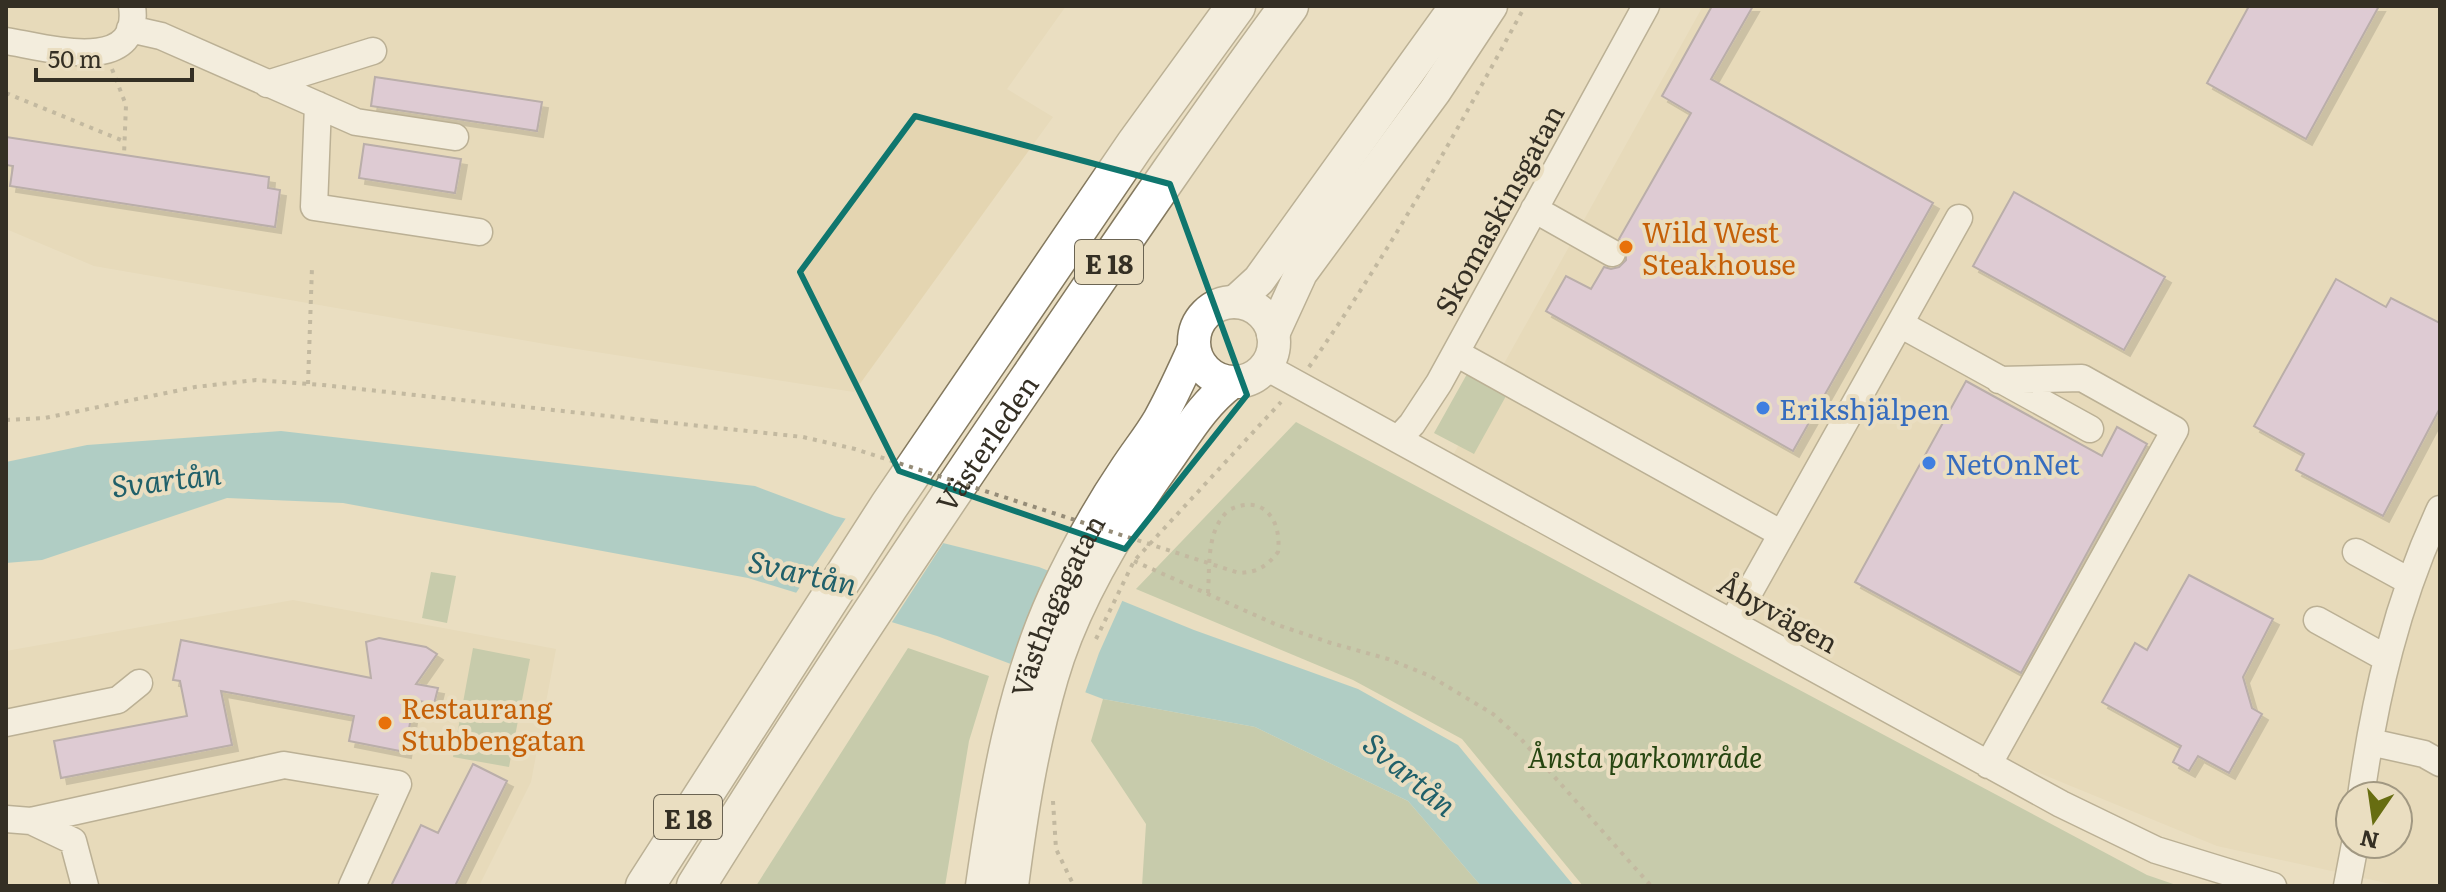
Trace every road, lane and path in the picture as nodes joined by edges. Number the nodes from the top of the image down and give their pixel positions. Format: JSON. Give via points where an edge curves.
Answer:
{"nodes":[{"id":1,"x":1209,"y":6,"type":"edge"},
{"id":2,"x":1236,"y":6,"type":"edge"},
{"id":3,"x":1289,"y":6,"type":"edge"},
{"id":4,"x":1456,"y":6,"type":"edge"},
{"id":5,"x":1491,"y":6,"type":"edge"},
{"id":6,"x":1525,"y":6,"type":"edge"},
{"id":7,"x":1646,"y":6,"type":"edge"},
{"id":8,"x":132,"y":13,"type":"edge"},
{"id":9,"x":6,"y":41,"type":"edge"},
{"id":10,"x":373,"y":51,"type":"dead end"},
{"id":11,"x":105,"y":52,"type":"junction"},
{"id":12,"x":267,"y":84,"type":"junction"},
{"id":13,"x":6,"y":93,"type":"edge"},
{"id":14,"x":318,"y":105,"type":"junction"},
{"id":15,"x":455,"y":137,"type":"dead end"},
{"id":16,"x":126,"y":142,"type":"junction"},
{"id":17,"x":1135,"y":145,"type":"junction"},
{"id":18,"x":124,"y":155,"type":"dead end"},
{"id":19,"x":1534,"y":209,"type":"junction"},
{"id":20,"x":1959,"y":218,"type":"dead end"},
{"id":21,"x":479,"y":232,"type":"dead end"},
{"id":22,"x":1612,"y":253,"type":"dead end"},
{"id":23,"x":312,"y":267,"type":"dead end"},
{"id":24,"x":1235,"y":302,"type":"junction"},
{"id":25,"x":1900,"y":324,"type":"junction"},
{"id":26,"x":1273,"y":334,"type":"junction"},
{"id":27,"x":1194,"y":348,"type":"junction"},
{"id":28,"x":1456,"y":353,"type":"junction"},
{"id":29,"x":1266,"y":367,"type":"junction"},
{"id":30,"x":1303,"y":375,"type":"dead end"},
{"id":31,"x":1999,"y":380,"type":"junction"},
{"id":32,"x":308,"y":384,"type":"junction"},
{"id":33,"x":1221,"y":390,"type":"junction"},
{"id":34,"x":1284,"y":399,"type":"dead end"},
{"id":35,"x":6,"y":420,"type":"edge"},
{"id":36,"x":2090,"y":429,"type":"dead end"},
{"id":37,"x":1398,"y":439,"type":"junction"},
{"id":38,"x":2440,"y":510,"type":"edge"},
{"id":39,"x":1782,"y":534,"type":"junction"},
{"id":40,"x":2356,"y":552,"type":"dead end"},
{"id":41,"x":1134,"y":561,"type":"junction"},
{"id":42,"x":1099,"y":570,"type":"junction"},
{"id":43,"x":2409,"y":581,"type":"junction"},
{"id":44,"x":1208,"y":593,"type":"junction"},
{"id":45,"x":2317,"y":620,"type":"dead end"},
{"id":46,"x":1732,"y":623,"type":"junction"},
{"id":47,"x":1093,"y":645,"type":"dead end"},
{"id":48,"x":2386,"y":658,"type":"junction"},
{"id":49,"x":139,"y":683,"type":"dead end"},
{"id":50,"x":1033,"y":697,"type":"junction"},
{"id":51,"x":6,"y":723,"type":"edge"},
{"id":52,"x":2370,"y":742,"type":"junction"},
{"id":53,"x":2440,"y":763,"type":"edge"},
{"id":54,"x":1988,"y":765,"type":"junction"},
{"id":55,"x":2364,"y":780,"type":"edge"},
{"id":56,"x":1054,"y":791,"type":"dead end"},
{"id":57,"x":19,"y":820,"type":"edge"},
{"id":58,"x":2352,"y":860,"type":"edge"},
{"id":59,"x":85,"y":886,"type":"edge"},
{"id":60,"x":352,"y":886,"type":"edge"},
{"id":61,"x":645,"y":886,"type":"edge"},
{"id":62,"x":696,"y":886,"type":"edge"},
{"id":63,"x":982,"y":886,"type":"edge"},
{"id":64,"x":1012,"y":886,"type":"edge"},
{"id":65,"x":1074,"y":886,"type":"edge"},
{"id":66,"x":1651,"y":886,"type":"edge"},
{"id":67,"x":2273,"y":886,"type":"edge"},
{"id":68,"x":2347,"y":886,"type":"edge"}],
"edges":[{"from":1,"to":17,"type":"highway","number":"E 18","via":[[1138,113]]},
{"from":2,"to":17,"type":"highway","name":"Västerleden","number":"E 18"},
{"from":3,"to":62,"type":"highway","name":"Västerleden","number":"E 18","via":[[932,521]]},
{"from":4,"to":24,"type":"main road","via":[[1275,259]]},
{"from":5,"to":26,"type":"main road","via":[[1301,273]]},
{"from":6,"to":30,"type":"path","via":[[1410,210]]},
{"from":7,"to":19,"type":"street","name":"Skomaskinsgatan"},
{"from":8,"to":11,"type":"street","via":[[117,46]]},
{"from":8,"to":12,"type":"street","via":[[161,36]]},
{"from":9,"to":11,"type":"street"},
{"from":10,"to":12,"type":"street"},
{"from":11,"to":16,"type":"path","via":[[126,105]]},
{"from":12,"to":14,"type":"street"},
{"from":13,"to":16,"type":"path"},
{"from":14,"to":15,"type":"street","via":[[356,122]]},
{"from":14,"to":21,"type":"street","via":[[314,207]]},
{"from":16,"to":18,"type":"path"},
{"from":17,"to":61,"type":"highway","name":"Västerleden","number":"E 18","via":[[889,506]]},
{"from":19,"to":22,"type":"street"},
{"from":19,"to":28,"type":"street","name":"Skomaskinsgatan"},
{"from":20,"to":25,"type":"street"},
{"from":23,"to":32,"type":"path"},
{"from":24,"to":26,"type":"main road","via":[[1258,310]]},
{"from":24,"to":27,"type":"main road","via":[[1204,315],[1196,327]]},
{"from":25,"to":31,"type":"street"},
{"from":25,"to":39,"type":"street"},
{"from":26,"to":29,"type":"main road"},
{"from":27,"to":33,"type":"main road"},
{"from":27,"to":42,"type":"main road","name":"Västhagagatan","via":[[1158,422],[1110,493]]},
{"from":28,"to":37,"type":"street","name":"Skomaskinsgatan"},
{"from":28,"to":39,"type":"street"},
{"from":29,"to":33,"type":"main road"},
{"from":29,"to":37,"type":"street","name":"Åbyvägen"},
{"from":31,"to":36,"type":"street"},
{"from":31,"to":54,"type":"street","via":[[2082,378],[2175,430]]},
{"from":32,"to":35,"type":"path","via":[[256,380],[195,387],[45,418]]},
{"from":32,"to":44,"type":"path","bridge":true,"via":[[803,437],[855,449],[1239,573],[1255,572],[1278,552],[1277,526],[1261,507],[1247,504],[1219,519],[1212,538]]},
{"from":33,"to":42,"type":"main road","name":"Västhagagatan","via":[[1152,481]]},
{"from":34,"to":41,"type":"path"},
{"from":37,"to":46,"type":"street","name":"Åbyvägen"},
{"from":38,"to":43,"type":"street"},
{"from":39,"to":46,"type":"street"},
{"from":40,"to":43,"type":"street"},
{"from":41,"to":42,"type":"path"},
{"from":41,"to":44,"type":"path"},
{"from":42,"to":47,"type":"path"},
{"from":42,"to":50,"type":"main road","name":"Västhagagatan","via":[[1040,630]]},
{"from":43,"to":48,"type":"street"},
{"from":44,"to":66,"type":"path","via":[[1275,624],[1430,676],[1493,714]]},
{"from":45,"to":48,"type":"street"},
{"from":46,"to":54,"type":"street","name":"Åbyvägen"},
{"from":48,"to":52,"type":"street"},
{"from":49,"to":51,"type":"street","via":[[118,700]]},
{"from":50,"to":63,"type":"main road","name":"Västhagagatan","via":[[992,816]]},
{"from":50,"to":64,"type":"main road","name":"Västhagagatan","via":[[1030,770]]},
{"from":52,"to":53,"type":"street","via":[[2424,754]]},
{"from":52,"to":55,"type":"street"},
{"from":54,"to":67,"type":"street","name":"Åbyvägen","via":[[2156,850]]},
{"from":56,"to":65,"type":"path","via":[[1056,849]]},
{"from":57,"to":59,"type":"street","via":[[73,841]]},
{"from":57,"to":60,"type":"street","via":[[284,765],[398,784]]},
{"from":58,"to":68,"type":"street"}]}
